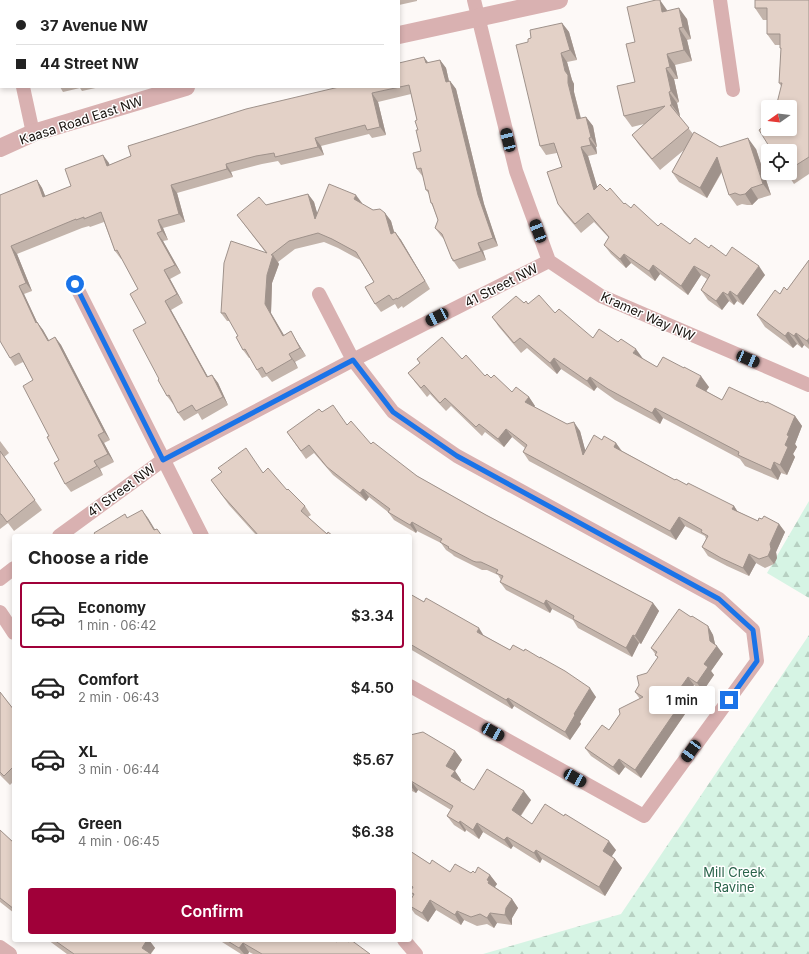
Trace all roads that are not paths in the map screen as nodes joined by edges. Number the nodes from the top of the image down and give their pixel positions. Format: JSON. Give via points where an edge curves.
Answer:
{"nodes":[{"id":1,"x":474,"y":0,"type":"edge"},
{"id":2,"x":559,"y":0,"type":"edge"},
{"id":3,"x":720,"y":0,"type":"edge"},
{"id":4,"x":478,"y":18,"type":"junction"},
{"id":5,"x":400,"y":35,"type":"edge"},
{"id":6,"x":23,"y":88,"type":"edge"},
{"id":7,"x":183,"y":88,"type":"edge"},
{"id":8,"x":733,"y":90,"type":"dead end"},
{"id":9,"x":34,"y":134,"type":"junction"},
{"id":10,"x":0,"y":148,"type":"edge"},
{"id":11,"x":549,"y":261,"type":"junction"},
{"id":12,"x":75,"y":284,"type":"dead end"},
{"id":13,"x":319,"y":294,"type":"dead end"},
{"id":14,"x":353,"y":360,"type":"junction"},
{"id":15,"x":809,"y":384,"type":"edge"},
{"id":16,"x":163,"y":460,"type":"junction"},
{"id":17,"x":61,"y":534,"type":"edge"},
{"id":18,"x":201,"y":534,"type":"edge"},
{"id":19,"x":12,"y":570,"type":"edge"},
{"id":20,"x":0,"y":579,"type":"edge"},
{"id":21,"x":0,"y":612,"type":"edge"},
{"id":22,"x":12,"y":630,"type":"edge"},
{"id":23,"x":412,"y":687,"type":"edge"},
{"id":24,"x":407,"y":942,"type":"edge"},
{"id":25,"x":0,"y":947,"type":"edge"},
{"id":26,"x":10,"y":954,"type":"edge"},
{"id":27,"x":416,"y":954,"type":"edge"}],
"edges":[{"from":1,"to":4,"type":"street"},
{"from":2,"to":4,"type":"street"},
{"from":3,"to":8,"type":"street"},
{"from":4,"to":5,"type":"street"},
{"from":4,"to":11,"type":"street","via":[[516,171]]},
{"from":6,"to":9,"type":"street"},
{"from":7,"to":9,"type":"street","name":"Kaasa Road East NW"},
{"from":9,"to":10,"type":"street","name":"Kaasa Road East NW"},
{"from":11,"to":14,"type":"street","name":"41 Street NW"},
{"from":11,"to":15,"type":"street","name":"Kramer Way NW","via":[[602,296]]},
{"from":12,"to":16,"type":"street"},
{"from":13,"to":14,"type":"street"},
{"from":14,"to":16,"type":"street","name":"41 Street NW"},
{"from":14,"to":23,"type":"street","via":[[393,412],[457,456],[719,599],[753,630],[757,661],[644,816]]},
{"from":16,"to":17,"type":"street","name":"41 Street NW"},
{"from":16,"to":18,"type":"street"},
{"from":19,"to":20,"type":"street"},
{"from":21,"to":22,"type":"street"},
{"from":24,"to":27,"type":"street"},
{"from":25,"to":26,"type":"street"}]}
